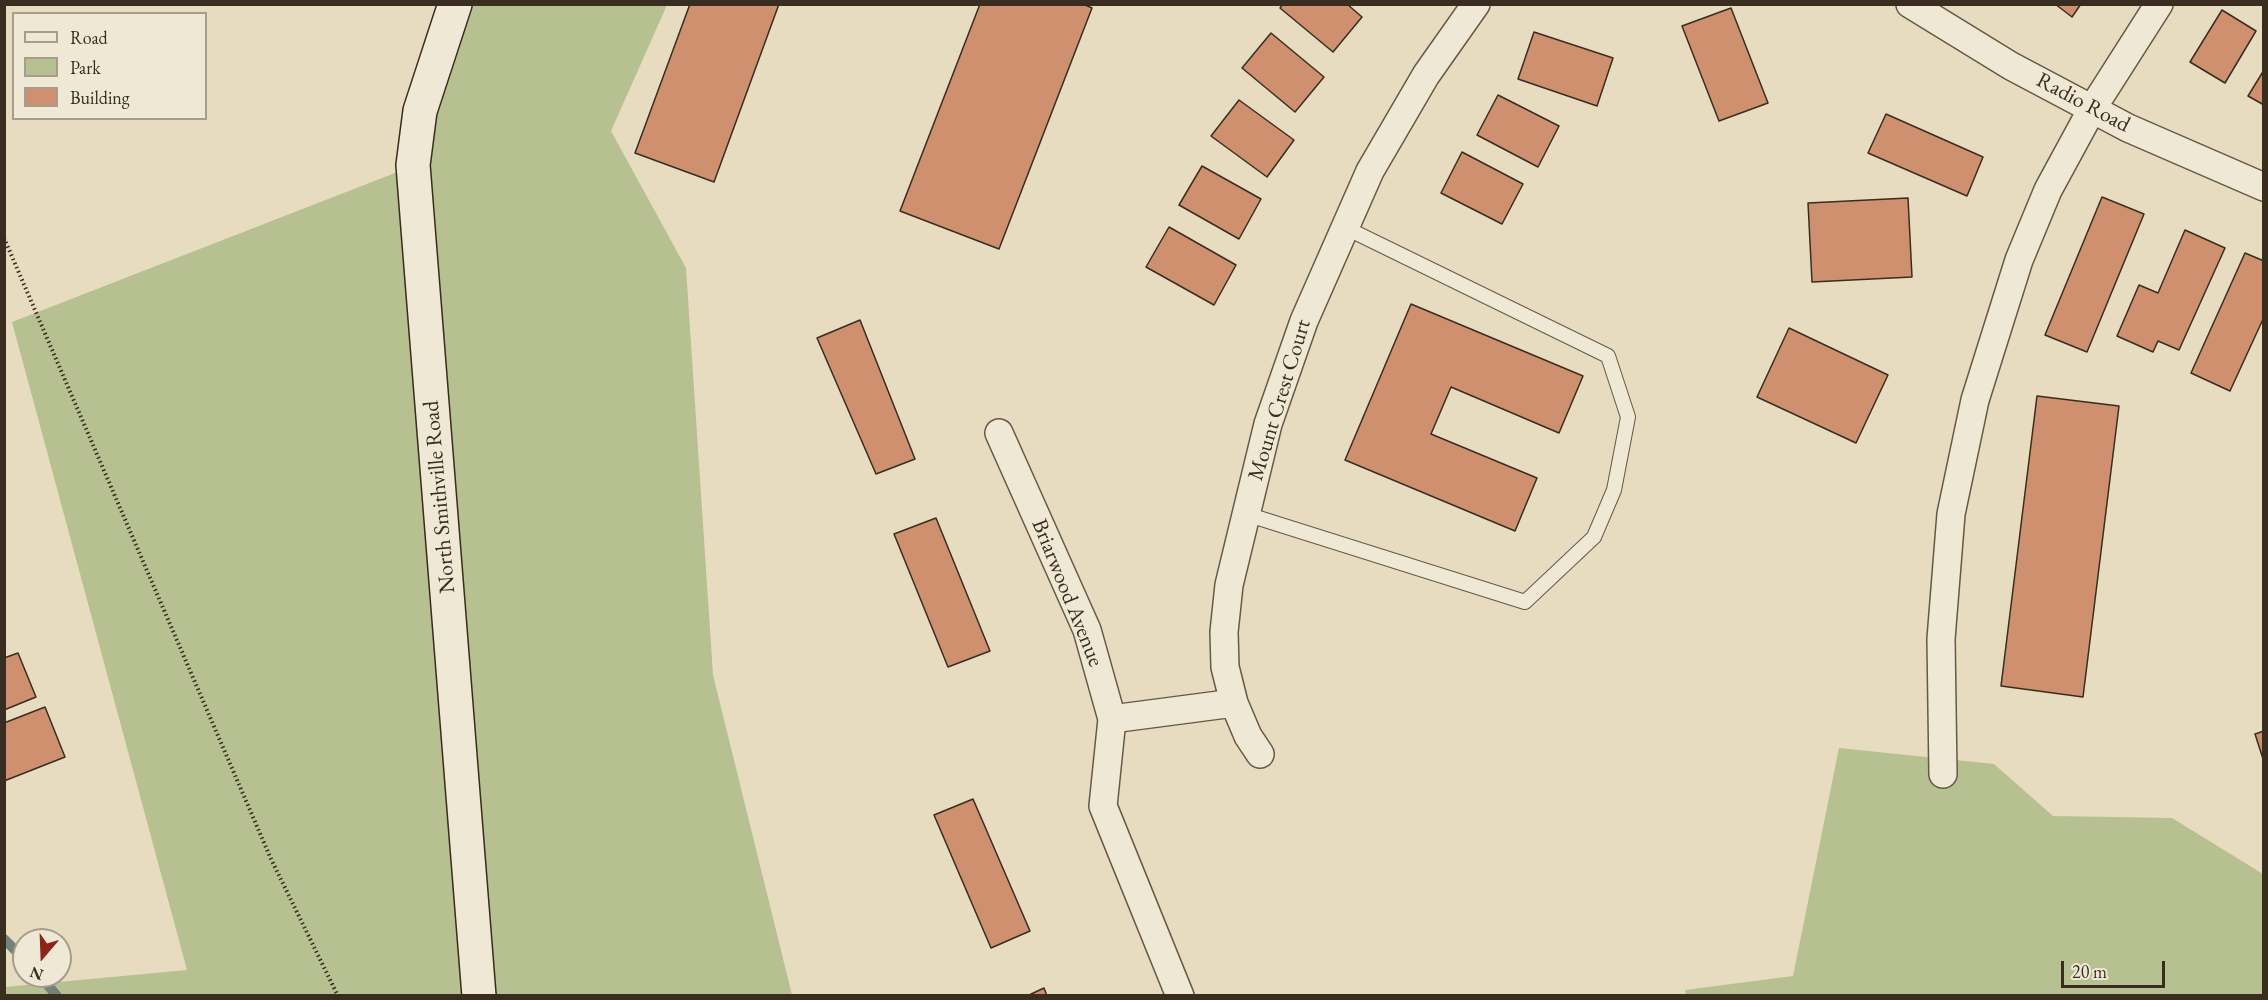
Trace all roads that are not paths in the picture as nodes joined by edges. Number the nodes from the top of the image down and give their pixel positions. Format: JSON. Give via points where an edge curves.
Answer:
{"nodes":[{"id":1,"x":455,"y":4,"type":"edge"},
{"id":2,"x":1476,"y":4,"type":"edge"},
{"id":3,"x":1910,"y":4,"type":"edge"},
{"id":4,"x":2159,"y":4,"type":"edge"},
{"id":5,"x":2092,"y":109,"type":"junction"},
{"id":6,"x":2264,"y":187,"type":"edge"},
{"id":7,"x":1344,"y":227,"type":"junction"},
{"id":8,"x":999,"y":433,"type":"dead end"},
{"id":9,"x":1246,"y":513,"type":"junction"},
{"id":10,"x":1234,"y":703,"type":"junction"},
{"id":11,"x":1112,"y":719,"type":"junction"},
{"id":12,"x":1260,"y":754,"type":"dead end"},
{"id":13,"x":1942,"y":774,"type":"dead end"},
{"id":14,"x":479,"y":996,"type":"edge"},
{"id":15,"x":1180,"y":996,"type":"edge"}],
"edges":[{"from":1,"to":14,"type":"main road","name":"North Smithville Road","via":[[420,111],[413,165]]},
{"from":2,"to":7,"type":"street","name":"Mount Crest Court","via":[[1432,66],[1370,171]]},
{"from":3,"to":5,"type":"street","name":"Radio Road","via":[[2011,66]]},
{"from":4,"to":5,"type":"street"},
{"from":5,"to":6,"type":"street","name":"Radio Road"},
{"from":5,"to":13,"type":"street","via":[[2048,190],[2019,260],[1996,326],[1963,450],[1951,514],[1941,639]]},
{"from":7,"to":9,"type":"street","name":"Mount Crest Court","via":[[1304,321],[1268,424]]},
{"from":7,"to":9,"type":"lane","via":[[1608,356],[1628,417],[1614,490],[1594,537],[1525,602]]},
{"from":8,"to":11,"type":"street","name":"Briarwood Avenue","via":[[1087,630]]},
{"from":9,"to":10,"type":"street","name":"Mount Crest Court","via":[[1229,585],[1224,632],[1225,667]]},
{"from":10,"to":11,"type":"street"},
{"from":10,"to":12,"type":"street","name":"Mount Crest Court"},
{"from":11,"to":15,"type":"street","name":"Briarwood Avenue","via":[[1103,806]]}]}
